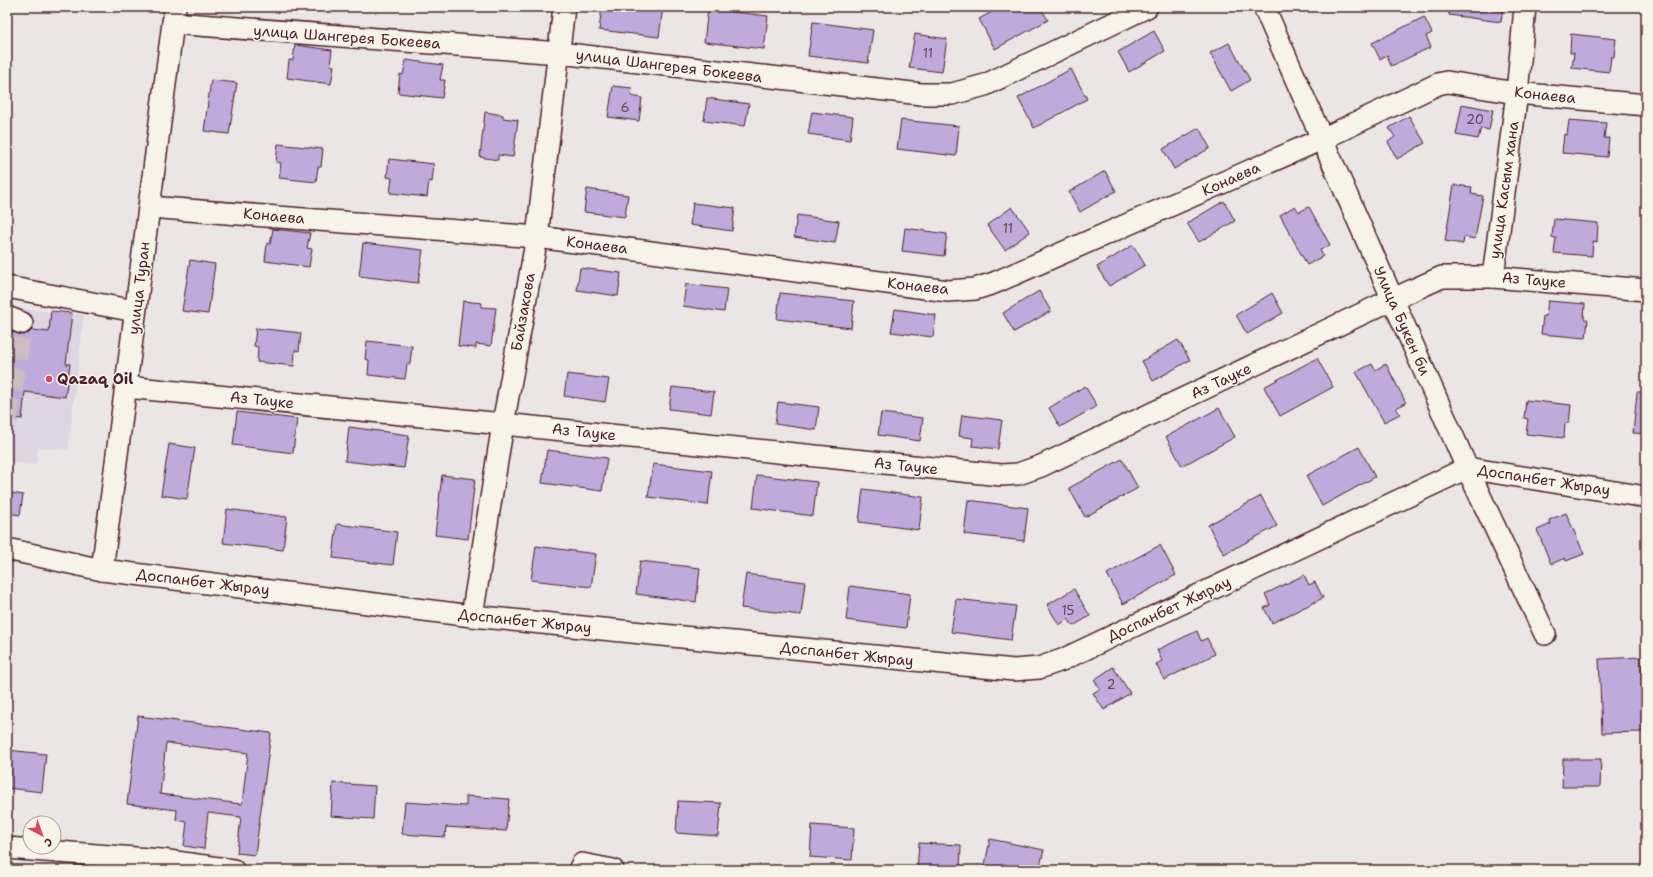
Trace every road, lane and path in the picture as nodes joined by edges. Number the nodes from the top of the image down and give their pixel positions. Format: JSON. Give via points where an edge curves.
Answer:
{"nodes":[{"id":1,"x":564,"y":7,"type":"edge"},
{"id":2,"x":1147,"y":7,"type":"edge"},
{"id":3,"x":1264,"y":7,"type":"edge"},
{"id":4,"x":1525,"y":7,"type":"edge"},
{"id":5,"x":174,"y":15,"type":"edge"},
{"id":6,"x":558,"y":53,"type":"junction"},
{"id":7,"x":1517,"y":93,"type":"junction"},
{"id":8,"x":1646,"y":105,"type":"edge"},
{"id":9,"x":1322,"y":139,"type":"junction"},
{"id":10,"x":149,"y":206,"type":"junction"},
{"id":11,"x":537,"y":237,"type":"junction"},
{"id":12,"x":1492,"y":277,"type":"junction"},
{"id":13,"x":7,"y":287,"type":"edge"},
{"id":14,"x":1646,"y":290,"type":"edge"},
{"id":15,"x":1393,"y":299,"type":"junction"},
{"id":16,"x":136,"y":311,"type":"junction"},
{"id":17,"x":126,"y":387,"type":"junction"},
{"id":18,"x":503,"y":424,"type":"junction"},
{"id":19,"x":1467,"y":468,"type":"junction"},
{"id":20,"x":1646,"y":497,"type":"edge"},
{"id":21,"x":7,"y":549,"type":"edge"},
{"id":22,"x":102,"y":570,"type":"junction"},
{"id":23,"x":472,"y":616,"type":"junction"},
{"id":24,"x":1545,"y":634,"type":"dead end"},
{"id":25,"x":7,"y":848,"type":"edge"},
{"id":26,"x":161,"y":865,"type":"edge"},
{"id":27,"x":233,"y":870,"type":"edge"},
{"id":28,"x":579,"y":870,"type":"edge"},
{"id":29,"x":613,"y":870,"type":"edge"}],
"edges":[{"from":1,"to":6,"type":"street","name":"Байзакова"},
{"from":2,"to":6,"type":"street","name":"улица Шангерея Бокеева","via":[[985,85],[952,94],[921,94]]},
{"from":3,"to":9,"type":"street","name":"Улица Букен би"},
{"from":4,"to":7,"type":"street","name":"улица Касым хана"},
{"from":5,"to":6,"type":"street","name":"улица Шангерея Бокеева"},
{"from":5,"to":10,"type":"street","name":"улица Туран"},
{"from":6,"to":11,"type":"street","name":"Байзакова"},
{"from":7,"to":8,"type":"street","name":"Конаева"},
{"from":7,"to":9,"type":"street","name":"Конаева","via":[[1447,82],[1438,84]]},
{"from":7,"to":12,"type":"street","name":"улица Касым хана"},
{"from":9,"to":11,"type":"street","name":"Конаева","via":[[994,283],[975,289],[948,291]]},
{"from":9,"to":15,"type":"street","name":"Улица Букен би"},
{"from":10,"to":11,"type":"street","name":"Конаева"},
{"from":10,"to":16,"type":"street","name":"улица Туран"},
{"from":11,"to":18,"type":"street","name":"Байзакова"},
{"from":12,"to":14,"type":"street","name":"Аз Тауке"},
{"from":12,"to":15,"type":"street","name":"Аз Тауке","via":[[1442,278]]},
{"from":13,"to":16,"type":"street"},
{"from":15,"to":18,"type":"street","name":"Аз Тауке","via":[[1041,466],[1018,474],[1001,475]]},
{"from":15,"to":19,"type":"street","name":"Улица Букен би"},
{"from":16,"to":17,"type":"street","name":"улица Туран"},
{"from":17,"to":18,"type":"street","name":"Аз Тауке"},
{"from":17,"to":22,"type":"street","name":"улица Туран"},
{"from":18,"to":23,"type":"street","name":"Байзакова"},
{"from":19,"to":20,"type":"street","name":"Доспанбет Жырау"},
{"from":19,"to":23,"type":"street","name":"Доспанбет Жырау","via":[[1062,660],[1039,668],[1014,670]]},
{"from":19,"to":24,"type":"street","name":"Улица Букен би"},
{"from":21,"to":22,"type":"street","name":"Доспанбет Жырау"},
{"from":22,"to":23,"type":"street","name":"Доспанбет Жырау"},
{"from":25,"to":26,"type":"street"},
{"from":26,"to":27,"type":"street"},
{"from":28,"to":29,"type":"street","via":[[582,864]]}]}
